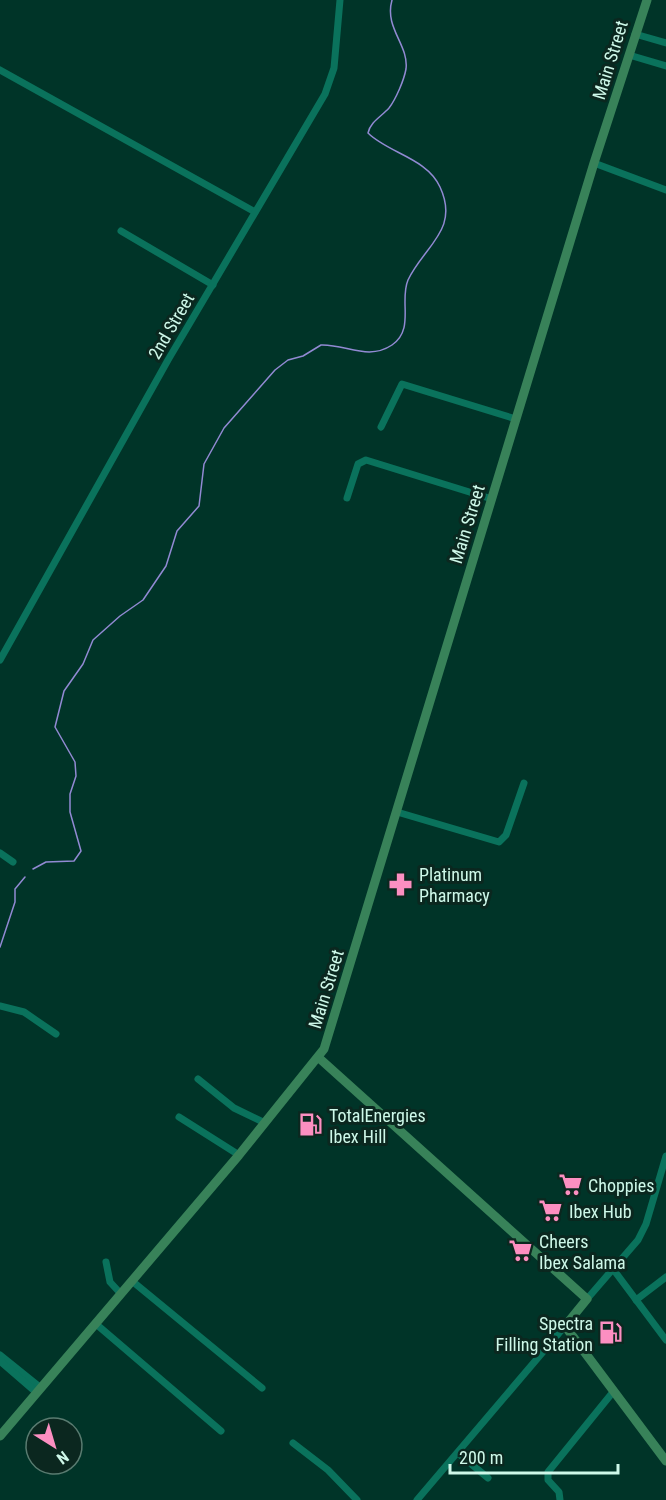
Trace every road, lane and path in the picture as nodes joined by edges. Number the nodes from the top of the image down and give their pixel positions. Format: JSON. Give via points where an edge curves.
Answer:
{"nodes":[{"id":1,"x":340,"y":0,"type":"edge"},
{"id":2,"x":647,"y":0,"type":"edge"},
{"id":3,"x":635,"y":34,"type":"junction"},
{"id":4,"x":666,"y":42,"type":"edge"},
{"id":5,"x":629,"y":55,"type":"junction"},
{"id":6,"x":666,"y":66,"type":"edge"},
{"id":7,"x":0,"y":70,"type":"edge"},
{"id":8,"x":594,"y":163,"type":"junction"},
{"id":9,"x":666,"y":190,"type":"edge"},
{"id":10,"x":255,"y":212,"type":"junction"},
{"id":11,"x":121,"y":231,"type":"dead end"},
{"id":12,"x":213,"y":285,"type":"junction"},
{"id":13,"x":516,"y":419,"type":"junction"},
{"id":14,"x":381,"y":427,"type":"dead end"},
{"id":15,"x":347,"y":498,"type":"dead end"},
{"id":16,"x":492,"y":499,"type":"junction"},
{"id":17,"x":0,"y":660,"type":"edge"},
{"id":18,"x":524,"y":783,"type":"dead end"},
{"id":19,"x":398,"y":812,"type":"junction"},
{"id":20,"x":0,"y":853,"type":"edge"},
{"id":21,"x":12,"y":862,"type":"dead end"},
{"id":22,"x":0,"y":1006,"type":"edge"},
{"id":23,"x":56,"y":1034,"type":"dead end"},
{"id":24,"x":319,"y":1058,"type":"junction"},
{"id":25,"x":198,"y":1079,"type":"dead end"},
{"id":26,"x":179,"y":1117,"type":"dead end"},
{"id":27,"x":265,"y":1123,"type":"junction"},
{"id":28,"x":238,"y":1155,"type":"junction"},
{"id":29,"x":666,"y":1156,"type":"edge"},
{"id":30,"x":106,"y":1262,"type":"dead end"},
{"id":31,"x":613,"y":1269,"type":"junction"},
{"id":32,"x":666,"y":1277,"type":"edge"},
{"id":33,"x":132,"y":1281,"type":"junction"},
{"id":34,"x":121,"y":1294,"type":"junction"},
{"id":35,"x":587,"y":1299,"type":"junction"},
{"id":36,"x":636,"y":1300,"type":"junction"},
{"id":37,"x":96,"y":1324,"type":"junction"},
{"id":38,"x":565,"y":1326,"type":"junction"},
{"id":39,"x":666,"y":1340,"type":"edge"},
{"id":40,"x":0,"y":1355,"type":"edge"},
{"id":41,"x":0,"y":1361,"type":"edge"},
{"id":42,"x":262,"y":1389,"type":"dead end"},
{"id":43,"x":39,"y":1391,"type":"junction"},
{"id":44,"x":613,"y":1392,"type":"junction"},
{"id":45,"x":221,"y":1431,"type":"dead end"},
{"id":46,"x":0,"y":1436,"type":"edge"},
{"id":47,"x":293,"y":1443,"type":"dead end"},
{"id":48,"x":458,"y":1453,"type":"junction"},
{"id":49,"x":666,"y":1461,"type":"edge"},
{"id":50,"x":488,"y":1478,"type":"dead end"},
{"id":51,"x":357,"y":1500,"type":"edge"},
{"id":52,"x":417,"y":1500,"type":"edge"},
{"id":53,"x":560,"y":1500,"type":"edge"}],
"edges":[{"from":1,"to":10,"type":"street","name":"2nd Street","via":[[330,82]]},
{"from":2,"to":3,"type":"main road","name":"Main Street"},
{"from":3,"to":4,"type":"street"},
{"from":3,"to":5,"type":"main road","name":"Main Street"},
{"from":5,"to":6,"type":"street"},
{"from":5,"to":8,"type":"main road","name":"Main Street"},
{"from":7,"to":10,"type":"street"},
{"from":8,"to":9,"type":"street"},
{"from":8,"to":13,"type":"main road","name":"Main Street"},
{"from":10,"to":12,"type":"street","name":"2nd Street"},
{"from":11,"to":12,"type":"street"},
{"from":12,"to":17,"type":"street","name":"2nd Street"},
{"from":13,"to":14,"type":"street","via":[[402,384]]},
{"from":13,"to":16,"type":"main road","name":"Main Street"},
{"from":15,"to":16,"type":"street","via":[[358,464],[366,460]]},
{"from":16,"to":19,"type":"main road","name":"Main Street"},
{"from":18,"to":19,"type":"street","via":[[507,835],[499,842]]},
{"from":19,"to":24,"type":"main road","name":"Main Street","via":[[335,1021]]},
{"from":20,"to":21,"type":"street"},
{"from":22,"to":23,"type":"street","via":[[24,1012]]},
{"from":24,"to":27,"type":"main road","name":"Main Street"},
{"from":24,"to":35,"type":"main road"},
{"from":25,"to":27,"type":"street","via":[[234,1108]]},
{"from":26,"to":28,"type":"street"},
{"from":27,"to":28,"type":"main road","name":"Main Street"},
{"from":28,"to":33,"type":"main road","name":"Main Street"},
{"from":29,"to":31,"type":"street","via":[[646,1224],[638,1240]]},
{"from":30,"to":34,"type":"street","via":[[110,1282]]},
{"from":31,"to":35,"type":"street"},
{"from":31,"to":36,"type":"street"},
{"from":32,"to":36,"type":"street"},
{"from":33,"to":34,"type":"main road","name":"Main Street"},
{"from":33,"to":42,"type":"street"},
{"from":34,"to":37,"type":"main road","name":"Main Street"},
{"from":35,"to":38,"type":"main road"},
{"from":36,"to":39,"type":"street"},
{"from":37,"to":43,"type":"main road","name":"Main Street"},
{"from":37,"to":45,"type":"street"},
{"from":38,"to":44,"type":"main road"},
{"from":38,"to":48,"type":"street"},
{"from":40,"to":43,"type":"street"},
{"from":41,"to":43,"type":"street"},
{"from":43,"to":46,"type":"main road","name":"Main Street"},
{"from":44,"to":49,"type":"main road"},
{"from":44,"to":53,"type":"street","via":[[548,1473]]},
{"from":47,"to":51,"type":"street","via":[[328,1470]]},
{"from":48,"to":50,"type":"street"},
{"from":48,"to":52,"type":"street"}]}
